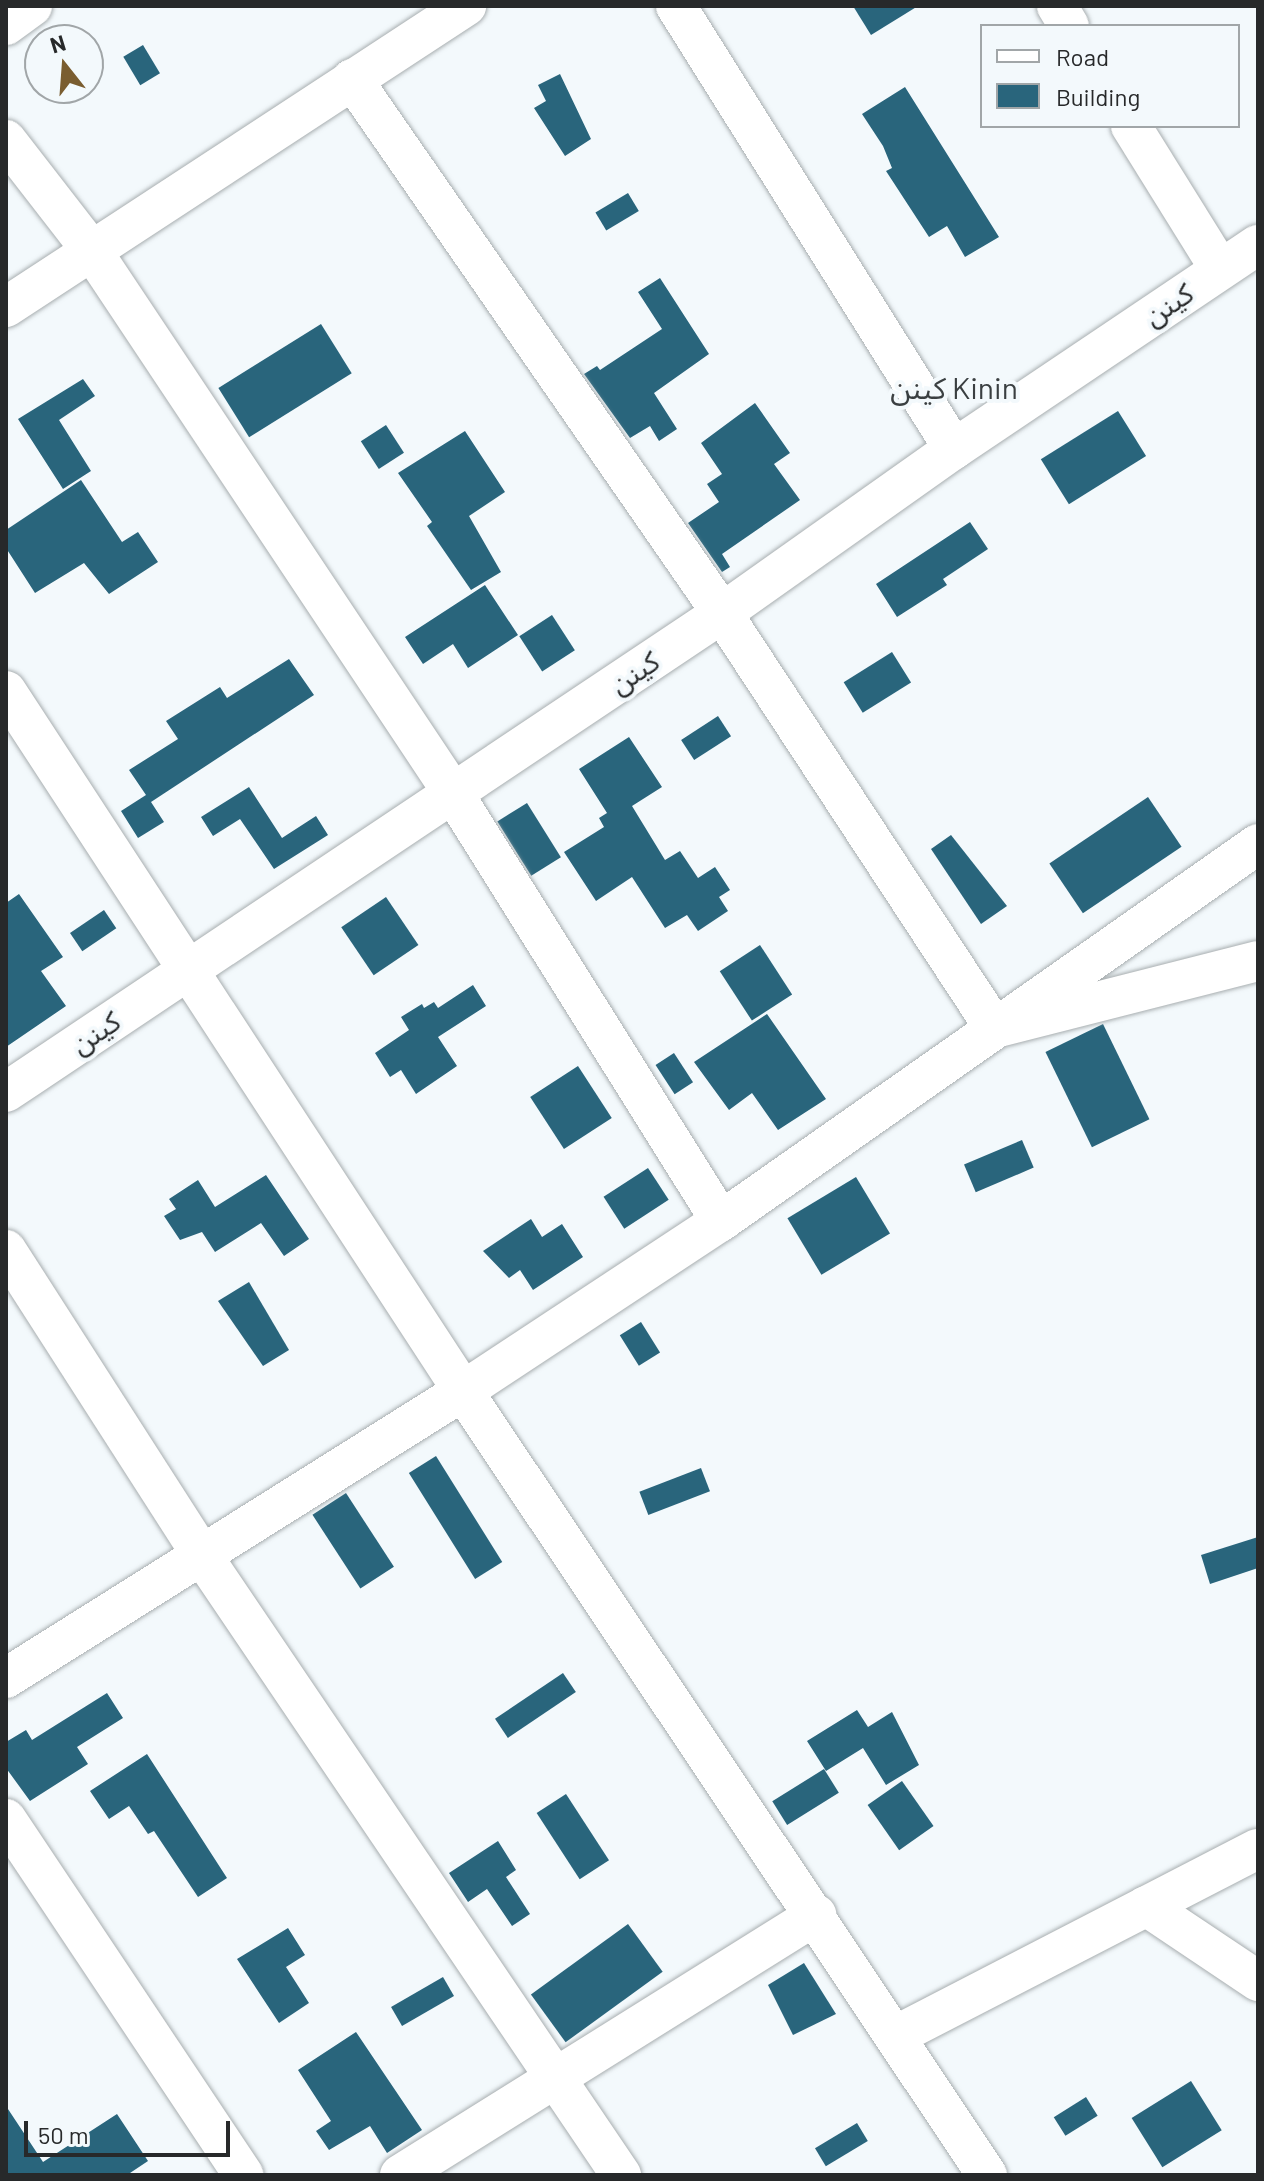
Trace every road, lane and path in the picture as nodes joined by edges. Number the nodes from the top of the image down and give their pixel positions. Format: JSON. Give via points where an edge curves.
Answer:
{"nodes":[{"id":1,"x":32,"y":6,"type":"edge"},
{"id":2,"x":466,"y":6,"type":"edge"},
{"id":3,"x":676,"y":6,"type":"edge"},
{"id":4,"x":1057,"y":6,"type":"edge"},
{"id":5,"x":1068,"y":24,"type":"edge"},
{"id":6,"x":6,"y":25,"type":"edge"},
{"id":7,"x":352,"y":79,"type":"junction"},
{"id":8,"x":1132,"y":128,"type":"edge"},
{"id":9,"x":6,"y":140,"type":"edge"},
{"id":10,"x":23,"y":180,"type":"edge"},
{"id":11,"x":1258,"y":245,"type":"edge"},
{"id":12,"x":92,"y":251,"type":"junction"},
{"id":13,"x":1220,"y":269,"type":"junction"},
{"id":14,"x":6,"y":307,"type":"edge"},
{"id":15,"x":954,"y":449,"type":"junction"},
{"id":16,"x":722,"y":613,"type":"junction"},
{"id":17,"x":6,"y":691,"type":"edge"},
{"id":18,"x":453,"y":793,"type":"junction"},
{"id":19,"x":1258,"y":844,"type":"edge"},
{"id":20,"x":1258,"y":961,"type":"edge"},
{"id":21,"x":188,"y":970,"type":"junction"},
{"id":22,"x":995,"y":1028,"type":"junction"},
{"id":23,"x":6,"y":1092,"type":"edge"},
{"id":24,"x":721,"y":1221,"type":"junction"},
{"id":25,"x":6,"y":1250,"type":"edge"},
{"id":26,"x":463,"y":1391,"type":"junction"},
{"id":27,"x":201,"y":1554,"type":"junction"},
{"id":28,"x":6,"y":1678,"type":"edge"},
{"id":29,"x":6,"y":1819,"type":"edge"},
{"id":30,"x":1258,"y":1849,"type":"edge"},
{"id":31,"x":1146,"y":1906,"type":"junction"},
{"id":32,"x":816,"y":1915,"type":"junction"},
{"id":33,"x":1258,"y":1981,"type":"edge"},
{"id":34,"x":895,"y":2036,"type":"junction"},
{"id":35,"x":556,"y":2075,"type":"junction"},
{"id":36,"x":243,"y":2175,"type":"edge"},
{"id":37,"x":400,"y":2175,"type":"edge"},
{"id":38,"x":621,"y":2175,"type":"edge"},
{"id":39,"x":987,"y":2175,"type":"edge"}],
"edges":[{"from":1,"to":6,"type":"street"},
{"from":2,"to":7,"type":"street"},
{"from":3,"to":15,"type":"street"},
{"from":4,"to":5,"type":"street"},
{"from":7,"to":12,"type":"street"},
{"from":7,"to":16,"type":"street"},
{"from":8,"to":13,"type":"street"},
{"from":9,"to":10,"type":"street"},
{"from":10,"to":12,"type":"street"},
{"from":11,"to":13,"type":"street","name":"كينن"},
{"from":12,"to":14,"type":"street"},
{"from":12,"to":18,"type":"street"},
{"from":13,"to":15,"type":"street","name":"كينن"},
{"from":15,"to":16,"type":"street","name":"كينن"},
{"from":16,"to":18,"type":"street","name":"كينن"},
{"from":16,"to":22,"type":"street"},
{"from":17,"to":21,"type":"street"},
{"from":18,"to":21,"type":"street","name":"كينن"},
{"from":18,"to":24,"type":"street"},
{"from":19,"to":22,"type":"street"},
{"from":20,"to":22,"type":"street"},
{"from":21,"to":23,"type":"street","name":"كينن"},
{"from":21,"to":26,"type":"street"},
{"from":22,"to":24,"type":"street"},
{"from":24,"to":26,"type":"street"},
{"from":25,"to":27,"type":"street"},
{"from":26,"to":27,"type":"street"},
{"from":26,"to":32,"type":"street"},
{"from":27,"to":28,"type":"street"},
{"from":27,"to":35,"type":"street"},
{"from":29,"to":36,"type":"street"},
{"from":30,"to":31,"type":"street"},
{"from":31,"to":33,"type":"street"},
{"from":31,"to":34,"type":"street"},
{"from":32,"to":34,"type":"street"},
{"from":32,"to":35,"type":"street"},
{"from":34,"to":39,"type":"street"},
{"from":35,"to":37,"type":"street"},
{"from":35,"to":38,"type":"street"}]}
